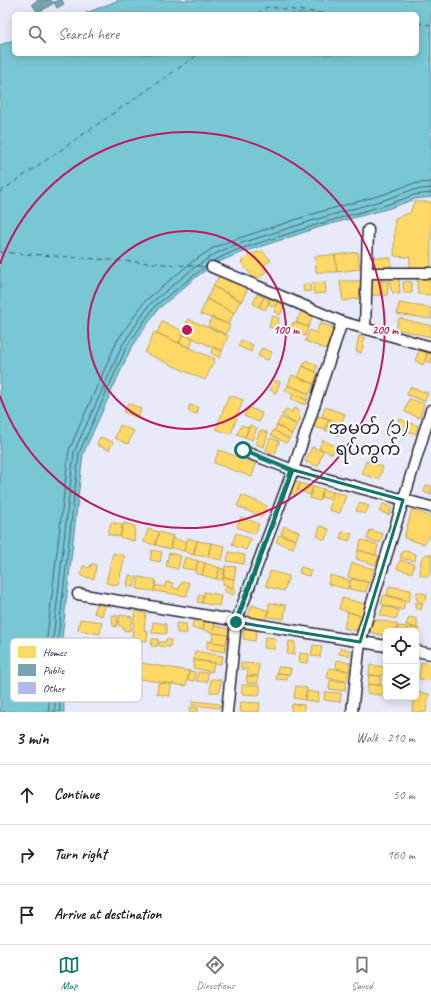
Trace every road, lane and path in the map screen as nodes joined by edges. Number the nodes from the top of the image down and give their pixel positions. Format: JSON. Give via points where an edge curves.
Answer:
{"nodes":[{"id":1,"x":368,"y":230,"type":"dead end"},
{"id":2,"x":212,"y":267,"type":"dead end"},
{"id":3,"x":367,"y":273,"type":"junction"},
{"id":4,"x":431,"y":273,"type":"edge"},
{"id":5,"x":342,"y":322,"type":"junction"},
{"id":6,"x":365,"y":328,"type":"junction"},
{"id":7,"x":431,"y":347,"type":"edge"},
{"id":8,"x":431,"y":410,"type":"edge"},
{"id":9,"x":243,"y":450,"type":"dead end"},
{"id":10,"x":292,"y":470,"type":"junction"},
{"id":11,"x":403,"y":500,"type":"junction"},
{"id":12,"x":431,"y":508,"type":"edge"},
{"id":13,"x":78,"y":594,"type":"dead end"},
{"id":14,"x":236,"y":622,"type":"junction"},
{"id":15,"x":360,"y":642,"type":"junction"},
{"id":16,"x":383,"y":646,"type":"edge"},
{"id":17,"x":419,"y":652,"type":"edge"},
{"id":18,"x":431,"y":654,"type":"edge"},
{"id":19,"x":227,"y":712,"type":"edge"},
{"id":20,"x":352,"y":712,"type":"edge"}],
"edges":[{"from":1,"to":3,"type":"street"},
{"from":2,"to":5,"type":"street"},
{"from":3,"to":4,"type":"street"},
{"from":3,"to":6,"type":"street"},
{"from":5,"to":6,"type":"street"},
{"from":5,"to":10,"type":"street"},
{"from":6,"to":7,"type":"street"},
{"from":8,"to":11,"type":"street"},
{"from":9,"to":10,"type":"street"},
{"from":10,"to":11,"type":"street"},
{"from":10,"to":14,"type":"street"},
{"from":11,"to":12,"type":"street"},
{"from":11,"to":15,"type":"street"},
{"from":13,"to":14,"type":"street"},
{"from":14,"to":15,"type":"street"},
{"from":14,"to":19,"type":"street"},
{"from":15,"to":16,"type":"street"},
{"from":15,"to":20,"type":"street"},
{"from":17,"to":18,"type":"street"}]}
